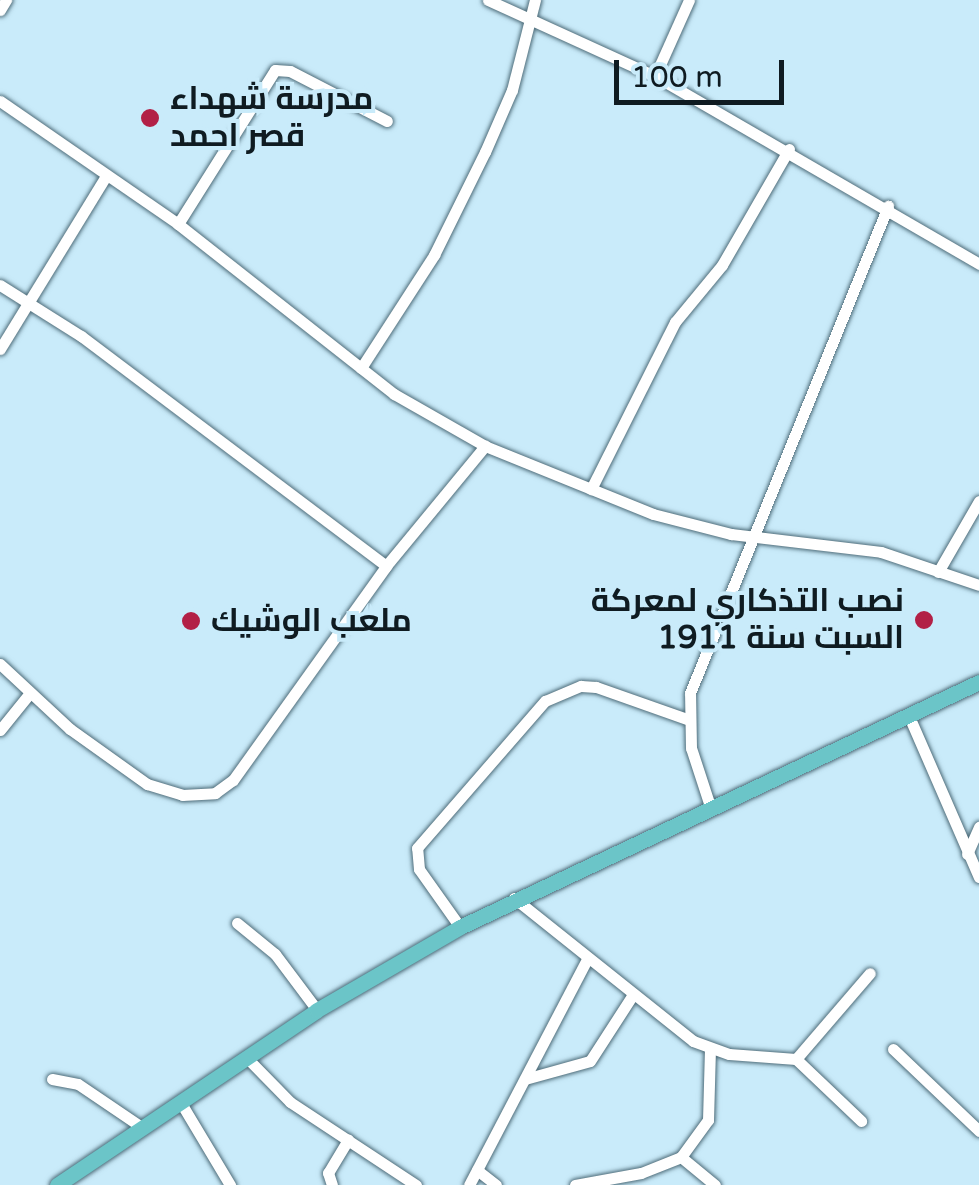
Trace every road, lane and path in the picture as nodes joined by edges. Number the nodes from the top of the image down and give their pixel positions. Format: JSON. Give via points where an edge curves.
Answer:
{"nodes":[{"id":1,"x":6,"y":0,"type":"edge"},
{"id":2,"x":488,"y":0,"type":"edge"},
{"id":3,"x":534,"y":0,"type":"edge"},
{"id":4,"x":689,"y":0,"type":"edge"},
{"id":5,"x":0,"y":10,"type":"edge"},
{"id":6,"x":534,"y":20,"type":"junction"},
{"id":7,"x":655,"y":76,"type":"junction"},
{"id":8,"x":0,"y":101,"type":"edge"},
{"id":9,"x":387,"y":121,"type":"dead end"},
{"id":10,"x":789,"y":149,"type":"junction"},
{"id":11,"x":106,"y":176,"type":"junction"},
{"id":12,"x":888,"y":206,"type":"junction"},
{"id":13,"x":178,"y":224,"type":"junction"},
{"id":14,"x":979,"y":264,"type":"edge"},
{"id":15,"x":0,"y":285,"type":"edge"},
{"id":16,"x":28,"y":298,"type":"junction"},
{"id":17,"x":0,"y":349,"type":"edge"},
{"id":18,"x":361,"y":368,"type":"junction"},
{"id":19,"x":485,"y":446,"type":"junction"},
{"id":20,"x":591,"y":489,"type":"junction"},
{"id":21,"x":979,"y":501,"type":"edge"},
{"id":22,"x":758,"y":535,"type":"junction"},
{"id":23,"x":386,"y":566,"type":"junction"},
{"id":24,"x":938,"y":572,"type":"junction"},
{"id":25,"x":979,"y":585,"type":"edge"},
{"id":26,"x":0,"y":664,"type":"edge"},
{"id":27,"x":979,"y":682,"type":"edge"},
{"id":28,"x":30,"y":694,"type":"junction"},
{"id":29,"x":908,"y":714,"type":"junction"},
{"id":30,"x":687,"y":719,"type":"junction"},
{"id":31,"x":0,"y":730,"type":"edge"},
{"id":32,"x":710,"y":806,"type":"junction"},
{"id":33,"x":979,"y":828,"type":"edge"},
{"id":34,"x":966,"y":854,"type":"junction"},
{"id":35,"x":979,"y":877,"type":"edge"},
{"id":36,"x":514,"y":898,"type":"junction"},
{"id":37,"x":237,"y":924,"type":"dead end"},
{"id":38,"x":460,"y":927,"type":"junction"},
{"id":39,"x":586,"y":961,"type":"junction"},
{"id":40,"x":870,"y":973,"type":"dead end"},
{"id":41,"x":632,"y":996,"type":"junction"},
{"id":42,"x":318,"y":1010,"type":"junction"},
{"id":43,"x":893,"y":1049,"type":"dead end"},
{"id":44,"x":710,"y":1050,"type":"junction"},
{"id":45,"x":246,"y":1057,"type":"junction"},
{"id":46,"x":796,"y":1060,"type":"junction"},
{"id":47,"x":524,"y":1079,"type":"junction"},
{"id":48,"x":52,"y":1080,"type":"dead end"},
{"id":49,"x":181,"y":1103,"type":"junction"},
{"id":50,"x":861,"y":1121,"type":"dead end"},
{"id":51,"x":142,"y":1128,"type":"junction"},
{"id":52,"x":979,"y":1132,"type":"edge"},
{"id":53,"x":348,"y":1140,"type":"junction"},
{"id":54,"x":681,"y":1157,"type":"junction"},
{"id":55,"x":476,"y":1170,"type":"junction"},
{"id":56,"x":626,"y":1181,"type":"edge"},
{"id":57,"x":59,"y":1184,"type":"edge"},
{"id":58,"x":230,"y":1185,"type":"edge"},
{"id":59,"x":332,"y":1185,"type":"edge"},
{"id":60,"x":416,"y":1185,"type":"edge"},
{"id":61,"x":469,"y":1185,"type":"edge"},
{"id":62,"x":496,"y":1185,"type":"edge"},
{"id":63,"x":575,"y":1185,"type":"edge"},
{"id":64,"x":716,"y":1185,"type":"edge"}],
"edges":[{"from":1,"to":5,"type":"street"},
{"from":2,"to":6,"type":"street"},
{"from":3,"to":6,"type":"street"},
{"from":4,"to":7,"type":"street"},
{"from":6,"to":7,"type":"street"},
{"from":6,"to":18,"type":"street","via":[[512,90],[434,255]]},
{"from":7,"to":10,"type":"street"},
{"from":8,"to":11,"type":"street"},
{"from":9,"to":13,"type":"street","via":[[290,71],[275,70]]},
{"from":10,"to":12,"type":"street"},
{"from":10,"to":20,"type":"street","via":[[722,265],[675,322]]},
{"from":11,"to":13,"type":"street"},
{"from":11,"to":16,"type":"street"},
{"from":12,"to":14,"type":"street"},
{"from":12,"to":22,"type":"street"},
{"from":13,"to":18,"type":"street"},
{"from":15,"to":16,"type":"street"},
{"from":16,"to":17,"type":"street"},
{"from":16,"to":23,"type":"street"},
{"from":18,"to":19,"type":"street"},
{"from":19,"to":20,"type":"street"},
{"from":19,"to":23,"type":"street"},
{"from":20,"to":22,"type":"street","via":[[672,520]]},
{"from":21,"to":24,"type":"street"},
{"from":22,"to":24,"type":"street","via":[[836,543]]},
{"from":22,"to":30,"type":"street","via":[[694,679]]},
{"from":23,"to":28,"type":"street","via":[[234,780],[216,793],[182,796],[148,784]]},
{"from":24,"to":25,"type":"street"},
{"from":26,"to":28,"type":"street"},
{"from":27,"to":29,"type":"main road"},
{"from":28,"to":31,"type":"street"},
{"from":29,"to":32,"type":"main road"},
{"from":29,"to":34,"type":"street"},
{"from":30,"to":32,"type":"street"},
{"from":30,"to":38,"type":"street","via":[[581,686],[545,701],[417,848],[419,869]]},
{"from":32,"to":36,"type":"main road"},
{"from":33,"to":34,"type":"street"},
{"from":34,"to":35,"type":"street"},
{"from":36,"to":38,"type":"main road"},
{"from":36,"to":39,"type":"street"},
{"from":37,"to":42,"type":"street","via":[[276,954]]},
{"from":38,"to":42,"type":"main road"},
{"from":39,"to":41,"type":"street"},
{"from":39,"to":47,"type":"street"},
{"from":40,"to":46,"type":"street"},
{"from":41,"to":44,"type":"street"},
{"from":41,"to":47,"type":"street","via":[[590,1061]]},
{"from":42,"to":45,"type":"main road"},
{"from":43,"to":52,"type":"street"},
{"from":44,"to":46,"type":"street"},
{"from":44,"to":54,"type":"street","via":[[708,1120]]},
{"from":45,"to":49,"type":"main road"},
{"from":45,"to":53,"type":"street","via":[[282,1095]]},
{"from":46,"to":50,"type":"street"},
{"from":47,"to":55,"type":"street"},
{"from":48,"to":51,"type":"street","via":[[78,1084]]},
{"from":49,"to":51,"type":"main road"},
{"from":49,"to":58,"type":"street"},
{"from":51,"to":57,"type":"main road"},
{"from":53,"to":59,"type":"street","via":[[328,1172]]},
{"from":53,"to":60,"type":"street"},
{"from":54,"to":56,"type":"street"},
{"from":54,"to":64,"type":"street"},
{"from":55,"to":61,"type":"street"},
{"from":55,"to":62,"type":"street"},
{"from":56,"to":63,"type":"street"}]}
